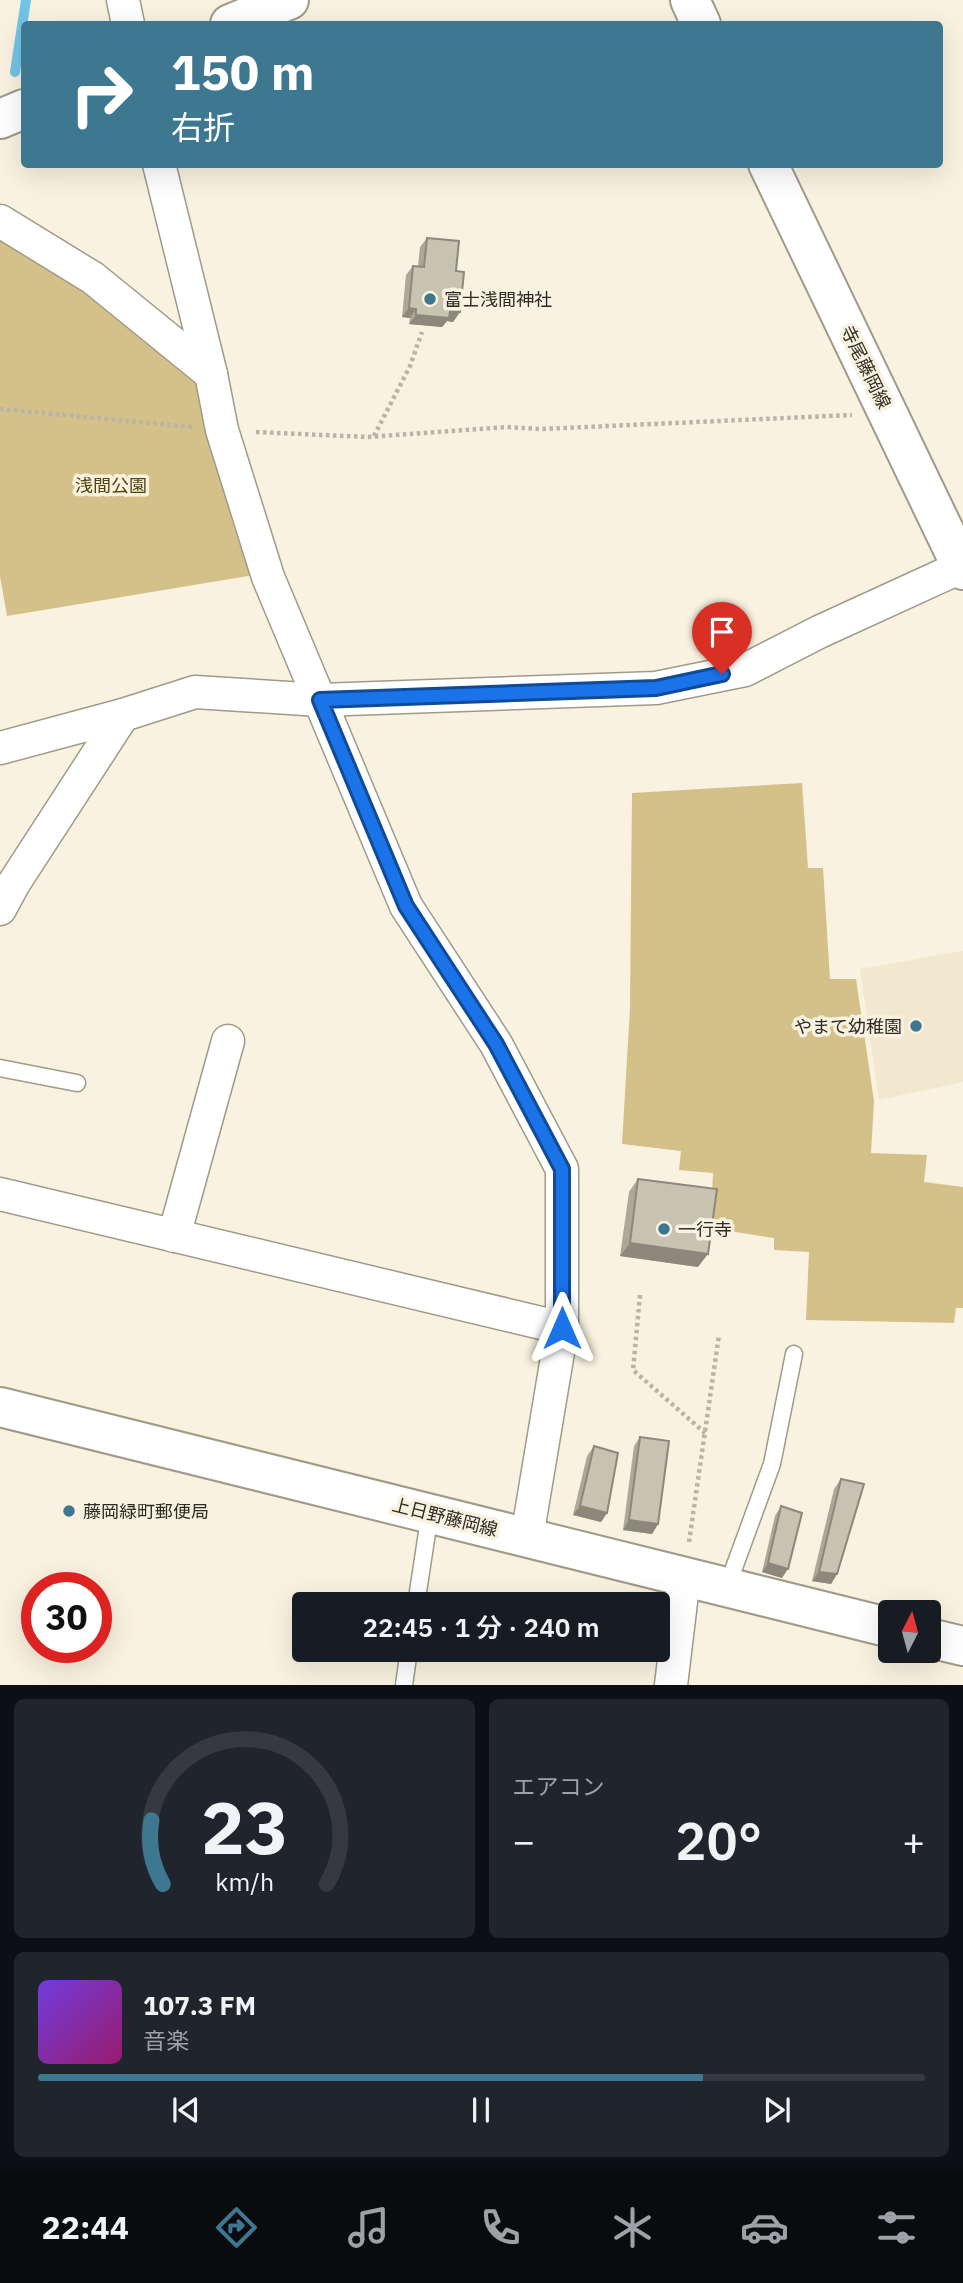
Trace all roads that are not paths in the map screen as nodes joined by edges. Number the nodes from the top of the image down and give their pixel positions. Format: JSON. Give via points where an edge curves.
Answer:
{"nodes":[{"id":1,"x":123,"y":0,"type":"edge"},
{"id":2,"x":289,"y":0,"type":"edge"},
{"id":3,"x":690,"y":0,"type":"edge"},
{"id":4,"x":127,"y":21,"type":"edge"},
{"id":5,"x":236,"y":21,"type":"edge"},
{"id":6,"x":700,"y":21,"type":"edge"},
{"id":7,"x":21,"y":110,"type":"edge"},
{"id":8,"x":0,"y":119,"type":"edge"},
{"id":9,"x":160,"y":168,"type":"edge"},
{"id":10,"x":770,"y":168,"type":"edge"},
{"id":11,"x":0,"y":222,"type":"edge"},
{"id":12,"x":211,"y":374,"type":"junction"},
{"id":13,"x":962,"y":568,"type":"edge"},
{"id":14,"x":320,"y":700,"type":"junction"},
{"id":15,"x":123,"y":715,"type":"junction"},
{"id":16,"x":0,"y":748,"type":"edge"},
{"id":17,"x":0,"y":909,"type":"edge"},
{"id":18,"x":228,"y":1041,"type":"dead end"},
{"id":19,"x":0,"y":1068,"type":"edge"},
{"id":20,"x":76,"y":1083,"type":"dead end"},
{"id":21,"x":0,"y":1194,"type":"edge"},
{"id":22,"x":174,"y":1236,"type":"junction"},
{"id":23,"x":562,"y":1328,"type":"junction"},
{"id":24,"x":794,"y":1354,"type":"dead end"},
{"id":25,"x":0,"y":1407,"type":"edge"},
{"id":26,"x":430,"y":1513,"type":"junction"},
{"id":27,"x":527,"y":1537,"type":"junction"},
{"id":28,"x":684,"y":1577,"type":"junction"},
{"id":29,"x":727,"y":1587,"type":"junction"},
{"id":30,"x":418,"y":1592,"type":"edge"},
{"id":31,"x":878,"y":1625,"type":"edge"},
{"id":32,"x":942,"y":1641,"type":"edge"},
{"id":33,"x":963,"y":1646,"type":"edge"},
{"id":34,"x":407,"y":1662,"type":"edge"},
{"id":35,"x":404,"y":1685,"type":"edge"},
{"id":36,"x":671,"y":1685,"type":"edge"}],
"edges":[{"from":1,"to":4,"type":"street"},
{"from":2,"to":5,"type":"main road"},
{"from":3,"to":6,"type":"main road"},
{"from":7,"to":8,"type":"main road"},
{"from":9,"to":12,"type":"street"},
{"from":10,"to":13,"type":"main road","name":"寺尾藤岡線"},
{"from":11,"to":12,"type":"street","via":[[93,278]]},
{"from":12,"to":14,"type":"street","via":[[222,430],[268,577]]},
{"from":13,"to":14,"type":"street","via":[[744,670],[656,688]]},
{"from":14,"to":15,"type":"street","via":[[195,692]]},
{"from":14,"to":23,"type":"street","via":[[406,906],[496,1044],[562,1169]]},
{"from":15,"to":16,"type":"street"},
{"from":15,"to":17,"type":"street"},
{"from":18,"to":22,"type":"street"},
{"from":19,"to":20,"type":"lane"},
{"from":21,"to":22,"type":"street"},
{"from":22,"to":23,"type":"street"},
{"from":23,"to":27,"type":"street"},
{"from":24,"to":29,"type":"lane","via":[[772,1464]]},
{"from":25,"to":26,"type":"main road","name":"上日野藤岡線"},
{"from":26,"to":27,"type":"main road","name":"上日野藤岡線"},
{"from":26,"to":30,"type":"lane"},
{"from":27,"to":28,"type":"main road","name":"上日野藤岡線"},
{"from":28,"to":29,"type":"main road","name":"上日野藤岡線"},
{"from":28,"to":36,"type":"street"},
{"from":29,"to":31,"type":"main road","name":"上日野藤岡線"},
{"from":32,"to":33,"type":"main road"},
{"from":34,"to":35,"type":"lane"}]}
